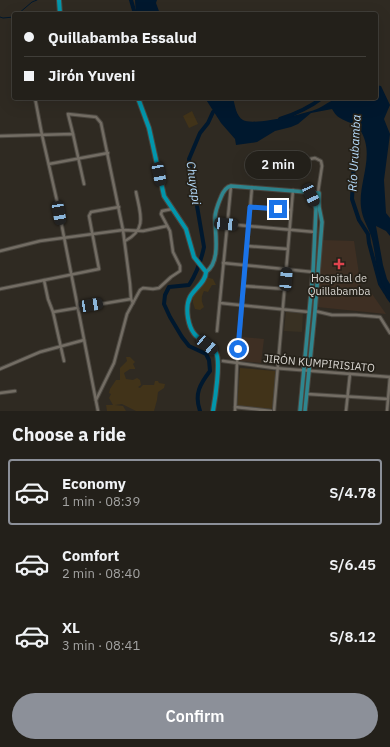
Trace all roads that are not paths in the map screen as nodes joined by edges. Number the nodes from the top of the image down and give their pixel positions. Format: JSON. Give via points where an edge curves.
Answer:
{"nodes":[{"id":1,"x":59,"y":0,"type":"edge"},
{"id":2,"x":60,"y":12,"type":"edge"},
{"id":3,"x":35,"y":100,"type":"edge"},
{"id":4,"x":139,"y":100,"type":"edge"},
{"id":5,"x":73,"y":134,"type":"junction"},
{"id":6,"x":42,"y":135,"type":"junction"},
{"id":7,"x":0,"y":136,"type":"edge"},
{"id":8,"x":108,"y":153,"type":"junction"},
{"id":9,"x":261,"y":153,"type":"dead end"},
{"id":10,"x":78,"y":159,"type":"junction"},
{"id":11,"x":49,"y":164,"type":"junction"},
{"id":12,"x":84,"y":184,"type":"dead end"},
{"id":13,"x":231,"y":186,"type":"junction"},
{"id":14,"x":252,"y":187,"type":"junction"},
{"id":15,"x":293,"y":190,"type":"junction"},
{"id":16,"x":310,"y":191,"type":"junction"},
{"id":17,"x":136,"y":192,"type":"dead end"},
{"id":18,"x":318,"y":192,"type":"junction"},
{"id":19,"x":119,"y":207,"type":"junction"},
{"id":20,"x":250,"y":207,"type":"junction"},
{"id":21,"x":172,"y":209,"type":"junction"},
{"id":22,"x":291,"y":210,"type":"junction"},
{"id":23,"x":322,"y":220,"type":"junction"},
{"id":24,"x":316,"y":221,"type":"junction"},
{"id":25,"x":226,"y":224,"type":"junction"},
{"id":26,"x":167,"y":226,"type":"junction"},
{"id":27,"x":249,"y":226,"type":"junction"},
{"id":28,"x":123,"y":230,"type":"junction"},
{"id":29,"x":138,"y":230,"type":"junction"},
{"id":30,"x":290,"y":230,"type":"junction"},
{"id":31,"x":315,"y":232,"type":"junction"},
{"id":32,"x":93,"y":234,"type":"junction"},
{"id":33,"x":64,"y":238,"type":"junction"},
{"id":34,"x":125,"y":241,"type":"junction"},
{"id":35,"x":247,"y":246,"type":"junction"},
{"id":36,"x":288,"y":249,"type":"junction"},
{"id":37,"x":0,"y":251,"type":"edge"},
{"id":38,"x":223,"y":263,"type":"junction"},
{"id":39,"x":246,"y":265,"type":"junction"},
{"id":40,"x":286,"y":269,"type":"junction"},
{"id":41,"x":205,"y":270,"type":"junction"},
{"id":42,"x":313,"y":272,"type":"junction"},
{"id":43,"x":71,"y":275,"type":"junction"},
{"id":44,"x":44,"y":280,"type":"junction"},
{"id":45,"x":244,"y":286,"type":"junction"},
{"id":46,"x":0,"y":288,"type":"edge"},
{"id":47,"x":285,"y":289,"type":"junction"},
{"id":48,"x":131,"y":299,"type":"junction"},
{"id":49,"x":133,"y":303,"type":"junction"},
{"id":50,"x":220,"y":304,"type":"junction"},
{"id":51,"x":242,"y":305,"type":"junction"},
{"id":52,"x":78,"y":308,"type":"junction"},
{"id":53,"x":283,"y":308,"type":"junction"},
{"id":54,"x":316,"y":311,"type":"junction"},
{"id":55,"x":52,"y":312,"type":"junction"},
{"id":56,"x":309,"y":312,"type":"junction"},
{"id":57,"x":217,"y":331,"type":"dead end"},
{"id":58,"x":390,"y":333,"type":"edge"},
{"id":59,"x":84,"y":340,"type":"junction"},
{"id":60,"x":60,"y":346,"type":"junction"},
{"id":61,"x":64,"y":361,"type":"dead end"},
{"id":62,"x":223,"y":361,"type":"dead end"},
{"id":63,"x":237,"y":363,"type":"junction"},
{"id":64,"x":278,"y":368,"type":"junction"},
{"id":65,"x":0,"y":369,"type":"edge"},
{"id":66,"x":304,"y":370,"type":"junction"},
{"id":67,"x":310,"y":370,"type":"junction"},
{"id":68,"x":350,"y":374,"type":"junction"},
{"id":69,"x":390,"y":377,"type":"edge"},
{"id":70,"x":15,"y":391,"type":"dead end"},
{"id":71,"x":0,"y":393,"type":"edge"},
{"id":72,"x":307,"y":394,"type":"junction"},
{"id":73,"x":348,"y":396,"type":"junction"},
{"id":74,"x":388,"y":399,"type":"junction"},
{"id":75,"x":96,"y":400,"type":"junction"},
{"id":76,"x":235,"y":407,"type":"junction"},
{"id":77,"x":98,"y":411,"type":"edge"},
{"id":78,"x":213,"y":411,"type":"edge"},
{"id":79,"x":235,"y":411,"type":"edge"},
{"id":80,"x":273,"y":411,"type":"edge"},
{"id":81,"x":300,"y":411,"type":"edge"},
{"id":82,"x":306,"y":411,"type":"edge"},
{"id":83,"x":346,"y":411,"type":"edge"},
{"id":84,"x":387,"y":411,"type":"edge"}],
"edges":[{"from":1,"to":2,"type":"highway"},
{"from":3,"to":6,"type":"street"},
{"from":4,"to":21,"type":"highway","via":[[149,128],[164,196]]},
{"from":5,"to":6,"type":"street"},
{"from":5,"to":8,"type":"street","via":[[68,114],[96,117],[101,123]]},
{"from":5,"to":10,"type":"street"},
{"from":6,"to":7,"type":"street"},
{"from":6,"to":11,"type":"street"},
{"from":8,"to":10,"type":"street"},
{"from":8,"to":19,"type":"street"},
{"from":9,"to":18,"type":"street","via":[[284,164],[306,163],[312,158],[320,161],[322,166]]},
{"from":10,"to":11,"type":"street"},
{"from":10,"to":12,"type":"street"},
{"from":11,"to":33,"type":"street"},
{"from":13,"to":14,"type":"main road"},
{"from":13,"to":25,"type":"street"},
{"from":13,"to":41,"type":"main road","via":[[222,195],[217,208],[215,259],[212,267]]},
{"from":14,"to":15,"type":"main road"},
{"from":14,"to":20,"type":"street"},
{"from":15,"to":16,"type":"main road"},
{"from":15,"to":22,"type":"street"},
{"from":16,"to":18,"type":"main road"},
{"from":16,"to":24,"type":"main road","via":[[316,206]]},
{"from":17,"to":29,"type":"street","via":[[142,222]]},
{"from":18,"to":23,"type":"main road"},
{"from":19,"to":28,"type":"street"},
{"from":19,"to":32,"type":"street","via":[[92,212],[89,216]]},
{"from":20,"to":22,"type":"street"},
{"from":20,"to":27,"type":"street"},
{"from":21,"to":26,"type":"street","via":[[164,209],[161,212]]},
{"from":21,"to":41,"type":"highway","via":[[186,228],[192,253]]},
{"from":22,"to":30,"type":"street"},
{"from":23,"to":24,"type":"main road"},
{"from":23,"to":54,"type":"main road"},
{"from":24,"to":31,"type":"main road"},
{"from":25,"to":27,"type":"street"},
{"from":25,"to":38,"type":"street"},
{"from":26,"to":29,"type":"street"},
{"from":26,"to":49,"type":"street","via":[[180,271],[159,288],[142,289]]},
{"from":27,"to":30,"type":"street"},
{"from":27,"to":35,"type":"street"},
{"from":28,"to":29,"type":"street"},
{"from":28,"to":32,"type":"street"},
{"from":28,"to":34,"type":"street"},
{"from":29,"to":34,"type":"street"},
{"from":30,"to":31,"type":"street"},
{"from":30,"to":36,"type":"street"},
{"from":31,"to":42,"type":"main road"},
{"from":32,"to":33,"type":"street"},
{"from":32,"to":43,"type":"street","via":[[99,269]]},
{"from":33,"to":37,"type":"street"},
{"from":33,"to":43,"type":"street"},
{"from":34,"to":48,"type":"street"},
{"from":35,"to":36,"type":"street"},
{"from":35,"to":39,"type":"street"},
{"from":36,"to":40,"type":"street"},
{"from":38,"to":39,"type":"street"},
{"from":38,"to":50,"type":"street"},
{"from":39,"to":40,"type":"street"},
{"from":39,"to":45,"type":"street"},
{"from":40,"to":42,"type":"street"},
{"from":40,"to":47,"type":"street"},
{"from":41,"to":78,"type":"highway","via":[[206,276],[190,296],[188,312],[192,332],[218,357]]},
{"from":42,"to":56,"type":"main road"},
{"from":43,"to":44,"type":"street"},
{"from":43,"to":52,"type":"street"},
{"from":44,"to":46,"type":"street"},
{"from":44,"to":55,"type":"street"},
{"from":45,"to":47,"type":"street"},
{"from":45,"to":51,"type":"street"},
{"from":47,"to":53,"type":"street"},
{"from":48,"to":49,"type":"street"},
{"from":48,"to":52,"type":"street"},
{"from":49,"to":75,"type":"street","via":[[127,314],[114,363]]},
{"from":50,"to":51,"type":"street"},
{"from":50,"to":57,"type":"street"},
{"from":51,"to":53,"type":"street"},
{"from":51,"to":63,"type":"street"},
{"from":52,"to":55,"type":"street"},
{"from":52,"to":59,"type":"street"},
{"from":53,"to":56,"type":"street"},
{"from":53,"to":64,"type":"street"},
{"from":54,"to":58,"type":"street","via":[[332,315],[380,318]]},
{"from":54,"to":67,"type":"main road"},
{"from":55,"to":60,"type":"street"},
{"from":56,"to":66,"type":"main road"},
{"from":59,"to":60,"type":"street"},
{"from":59,"to":75,"type":"street"},
{"from":60,"to":61,"type":"street"},
{"from":60,"to":65,"type":"street"},
{"from":62,"to":63,"type":"street","name":"JIRÓN KUMPIRISIATO"},
{"from":63,"to":64,"type":"street","name":"JIRÓN KUMPIRISIATO"},
{"from":63,"to":76,"type":"street"},
{"from":64,"to":66,"type":"street","name":"JIRÓN KUMPIRISIATO"},
{"from":64,"to":80,"type":"street"},
{"from":66,"to":67,"type":"street","name":"JIRÓN KUMPIRISIATO"},
{"from":66,"to":81,"type":"main road"},
{"from":67,"to":68,"type":"street","name":"JIRÓN KUMPIRISIATO"},
{"from":67,"to":72,"type":"main road"},
{"from":68,"to":69,"type":"street","name":"JIRÓN KUMPIRISIATO"},
{"from":68,"to":73,"type":"street"},
{"from":69,"to":74,"type":"street"},
{"from":70,"to":71,"type":"street"},
{"from":72,"to":73,"type":"street"},
{"from":72,"to":82,"type":"main road"},
{"from":73,"to":74,"type":"street"},
{"from":73,"to":83,"type":"street"},
{"from":74,"to":84,"type":"street"},
{"from":75,"to":77,"type":"street"},
{"from":76,"to":79,"type":"street"},
{"from":76,"to":80,"type":"street"}]}
